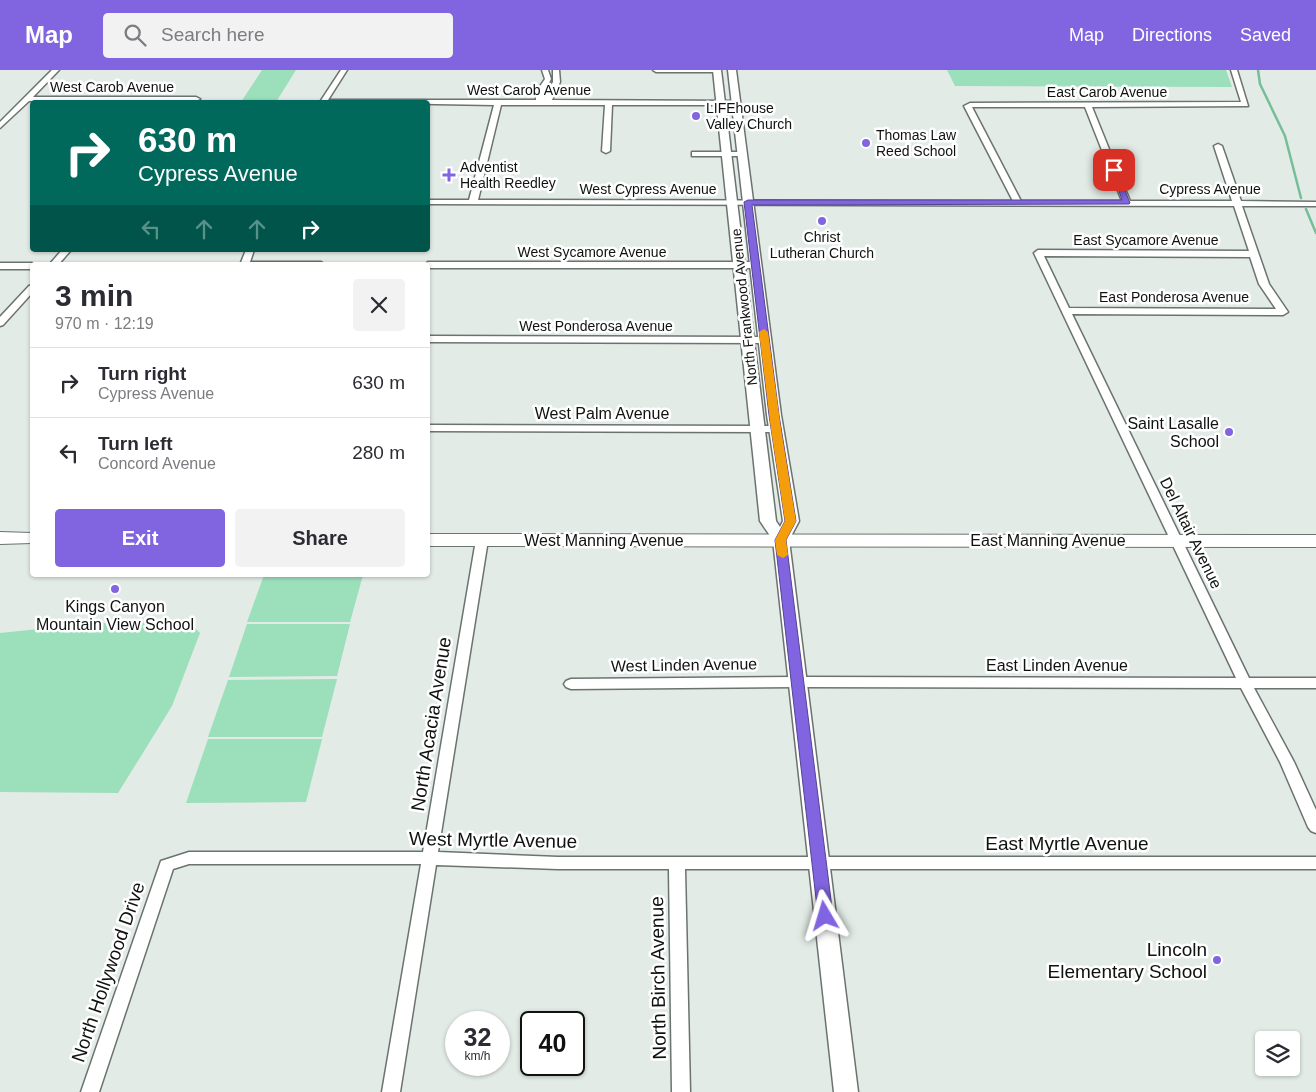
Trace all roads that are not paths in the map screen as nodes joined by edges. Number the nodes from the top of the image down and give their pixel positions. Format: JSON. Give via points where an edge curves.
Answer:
{"nodes":[{"id":1,"x":56,"y":70,"type":"edge"},
{"id":2,"x":344,"y":70,"type":"edge"},
{"id":3,"x":545,"y":70,"type":"edge"},
{"id":4,"x":556,"y":70,"type":"edge"},
{"id":5,"x":656,"y":70,"type":"edge"},
{"id":6,"x":717,"y":70,"type":"edge"},
{"id":7,"x":732,"y":70,"type":"edge"},
{"id":8,"x":1234,"y":70,"type":"edge"},
{"id":9,"x":28,"y":99,"type":"junction"},
{"id":10,"x":196,"y":99,"type":"dead end"},
{"id":11,"x":324,"y":100,"type":"edge"},
{"id":12,"x":546,"y":101,"type":"junction"},
{"id":13,"x":430,"y":102,"type":"edge"},
{"id":14,"x":498,"y":102,"type":"junction"},
{"id":15,"x":609,"y":102,"type":"junction"},
{"id":16,"x":722,"y":102,"type":"junction"},
{"id":17,"x":736,"y":103,"type":"junction"},
{"id":18,"x":1087,"y":104,"type":"junction"},
{"id":19,"x":0,"y":126,"type":"edge"},
{"id":20,"x":1218,"y":146,"type":"dead end"},
{"id":21,"x":606,"y":151,"type":"dead end"},
{"id":22,"x":695,"y":154,"type":"dead end"},
{"id":23,"x":727,"y":154,"type":"junction"},
{"id":24,"x":742,"y":154,"type":"junction"},
{"id":25,"x":430,"y":202,"type":"edge"},
{"id":26,"x":473,"y":202,"type":"junction"},
{"id":27,"x":748,"y":202,"type":"junction"},
{"id":28,"x":733,"y":203,"type":"junction"},
{"id":29,"x":1018,"y":203,"type":"junction"},
{"id":30,"x":1127,"y":203,"type":"junction"},
{"id":31,"x":1237,"y":203,"type":"junction"},
{"id":32,"x":1314,"y":204,"type":"edge"},
{"id":33,"x":65,"y":252,"type":"edge"},
{"id":34,"x":1038,"y":253,"type":"joint"},
{"id":35,"x":1254,"y":254,"type":"junction"},
{"id":36,"x":56,"y":262,"type":"edge"},
{"id":37,"x":430,"y":265,"type":"edge"},
{"id":38,"x":756,"y":265,"type":"junction"},
{"id":39,"x":0,"y":266,"type":"edge"},
{"id":40,"x":30,"y":266,"type":"edge"},
{"id":41,"x":740,"y":266,"type":"junction"},
{"id":42,"x":30,"y":290,"type":"edge"},
{"id":43,"x":1065,"y":311,"type":"junction"},
{"id":44,"x":0,"y":323,"type":"edge"},
{"id":45,"x":430,"y":340,"type":"edge"},
{"id":46,"x":748,"y":340,"type":"junction"},
{"id":47,"x":765,"y":340,"type":"junction"},
{"id":48,"x":430,"y":428,"type":"edge"},
{"id":49,"x":757,"y":429,"type":"junction"},
{"id":50,"x":776,"y":429,"type":"junction"},
{"id":51,"x":0,"y":538,"type":"edge"},
{"id":52,"x":30,"y":538,"type":"edge"},
{"id":53,"x":430,"y":540,"type":"edge"},
{"id":54,"x":482,"y":540,"type":"junction"},
{"id":55,"x":781,"y":540,"type":"junction"},
{"id":56,"x":1176,"y":541,"type":"junction"},
{"id":57,"x":1316,"y":541,"type":"edge"},
{"id":58,"x":798,"y":682,"type":"junction"},
{"id":59,"x":1245,"y":683,"type":"junction"},
{"id":60,"x":1316,"y":683,"type":"edge"},
{"id":61,"x":571,"y":684,"type":"dead end"},
{"id":62,"x":1316,"y":827,"type":"edge"},
{"id":63,"x":429,"y":858,"type":"junction"},
{"id":64,"x":677,"y":863,"type":"junction"},
{"id":65,"x":819,"y":863,"type":"junction"},
{"id":66,"x":1316,"y":863,"type":"edge"},
{"id":67,"x":167,"y":865,"type":"joint"},
{"id":68,"x":90,"y":1092,"type":"edge"},
{"id":69,"x":391,"y":1092,"type":"edge"},
{"id":70,"x":681,"y":1092,"type":"edge"},
{"id":71,"x":846,"y":1092,"type":"edge"}],
"edges":[{"from":1,"to":9,"type":"street"},
{"from":2,"to":11,"type":"street"},
{"from":3,"to":12,"type":"street","via":[[548,79],[539,100]]},
{"from":4,"to":12,"type":"street","via":[[558,80]]},
{"from":5,"to":6,"type":"street"},
{"from":6,"to":16,"type":"street","name":"North Frankwood Avenue"},
{"from":7,"to":17,"type":"street","name":"North Frankwood Avenue"},
{"from":8,"to":18,"type":"street","name":"East Carob Avenue","via":[[1245,104]]},
{"from":9,"to":10,"type":"street","name":"West Carob Avenue"},
{"from":9,"to":19,"type":"street"},
{"from":12,"to":14,"type":"street","name":"West Carob Avenue"},
{"from":12,"to":15,"type":"street","name":"West Carob Avenue"},
{"from":13,"to":14,"type":"street","name":"West Carob Avenue"},
{"from":14,"to":26,"type":"street"},
{"from":15,"to":16,"type":"street","name":"West Carob Avenue"},
{"from":15,"to":21,"type":"street"},
{"from":16,"to":17,"type":"street","name":"West Carob Avenue"},
{"from":16,"to":23,"type":"street","name":"North Frankwood Avenue"},
{"from":17,"to":24,"type":"street","name":"North Frankwood Avenue"},
{"from":18,"to":29,"type":"street","name":"East Carob Avenue","via":[[968,106]]},
{"from":18,"to":30,"type":"street"},
{"from":20,"to":31,"type":"street"},
{"from":22,"to":23,"type":"street"},
{"from":23,"to":24,"type":"street"},
{"from":23,"to":28,"type":"street","name":"North Frankwood Avenue"},
{"from":24,"to":27,"type":"street","name":"North Frankwood Avenue"},
{"from":25,"to":26,"type":"street","name":"West Cypress Avenue"},
{"from":26,"to":28,"type":"street","name":"West Cypress Avenue"},
{"from":27,"to":28,"type":"street","name":"West Cypress Avenue"},
{"from":27,"to":29,"type":"street","name":"Cypress Avenue"},
{"from":27,"to":38,"type":"street","name":"North Frankwood Avenue"},
{"from":28,"to":41,"type":"street","name":"North Frankwood Avenue"},
{"from":29,"to":30,"type":"street","name":"Cypress Avenue"},
{"from":30,"to":31,"type":"street","name":"Cypress Avenue"},
{"from":31,"to":32,"type":"street","name":"Cypress Avenue"},
{"from":31,"to":35,"type":"street"},
{"from":33,"to":36,"type":"street"},
{"from":34,"to":35,"type":"street","name":"East Sycamore Avenue"},
{"from":34,"to":43,"type":"street","name":"Del Altair Avenue"},
{"from":35,"to":43,"type":"street","name":"East Ponderosa Avenue","via":[[1264,284],[1283,312]]},
{"from":37,"to":41,"type":"street","name":"West Sycamore Avenue"},
{"from":38,"to":41,"type":"street","name":"West Sycamore Avenue"},
{"from":38,"to":47,"type":"street","name":"North Frankwood Avenue"},
{"from":39,"to":40,"type":"street"},
{"from":41,"to":46,"type":"street","name":"North Frankwood Avenue"},
{"from":42,"to":44,"type":"street"},
{"from":43,"to":56,"type":"street","name":"Del Altair Avenue"},
{"from":45,"to":46,"type":"street","name":"West Ponderosa Avenue"},
{"from":46,"to":47,"type":"street","name":"West Ponderosa Avenue"},
{"from":46,"to":49,"type":"street","name":"North Frankwood Avenue"},
{"from":47,"to":50,"type":"street","name":"North Frankwood Avenue"},
{"from":48,"to":49,"type":"street","name":"West Palm Avenue"},
{"from":49,"to":50,"type":"street","name":"West Palm Avenue"},
{"from":49,"to":55,"type":"street","name":"North Frankwood Avenue","via":[[768,521]]},
{"from":50,"to":55,"type":"street","name":"North Frankwood Avenue","via":[[791,521]]},
{"from":51,"to":52,"type":"main road"},
{"from":53,"to":54,"type":"main road","name":"West Manning Avenue"},
{"from":54,"to":55,"type":"main road","name":"West Manning Avenue"},
{"from":54,"to":63,"type":"street","name":"North Acacia Avenue"},
{"from":55,"to":56,"type":"main road","name":"East Manning Avenue"},
{"from":55,"to":58,"type":"street","name":"North Frankwood Avenue"},
{"from":56,"to":57,"type":"main road","name":"East Manning Avenue"},
{"from":56,"to":59,"type":"street","name":"Del Altair Avenue"},
{"from":58,"to":59,"type":"street","name":"East Linden Avenue"},
{"from":58,"to":61,"type":"street","name":"West Linden Avenue"},
{"from":58,"to":65,"type":"street","name":"North Frankwood Avenue"},
{"from":59,"to":60,"type":"street","name":"East Linden Avenue"},
{"from":59,"to":62,"type":"street","name":"Del Altair Avenue","via":[[1287,762]]},
{"from":63,"to":64,"type":"street","name":"West Myrtle Avenue"},
{"from":63,"to":67,"type":"street","name":"West Myrtle Avenue","via":[[189,858]]},
{"from":63,"to":69,"type":"street","name":"North Acacia Avenue"},
{"from":64,"to":65,"type":"street","name":"West Myrtle Avenue"},
{"from":64,"to":70,"type":"street","name":"North Birch Avenue"},
{"from":65,"to":66,"type":"street","name":"East Myrtle Avenue"},
{"from":65,"to":71,"type":"street","name":"North Frankwood Avenue"},
{"from":67,"to":68,"type":"street","name":"North Hollywood Drive"}]}
